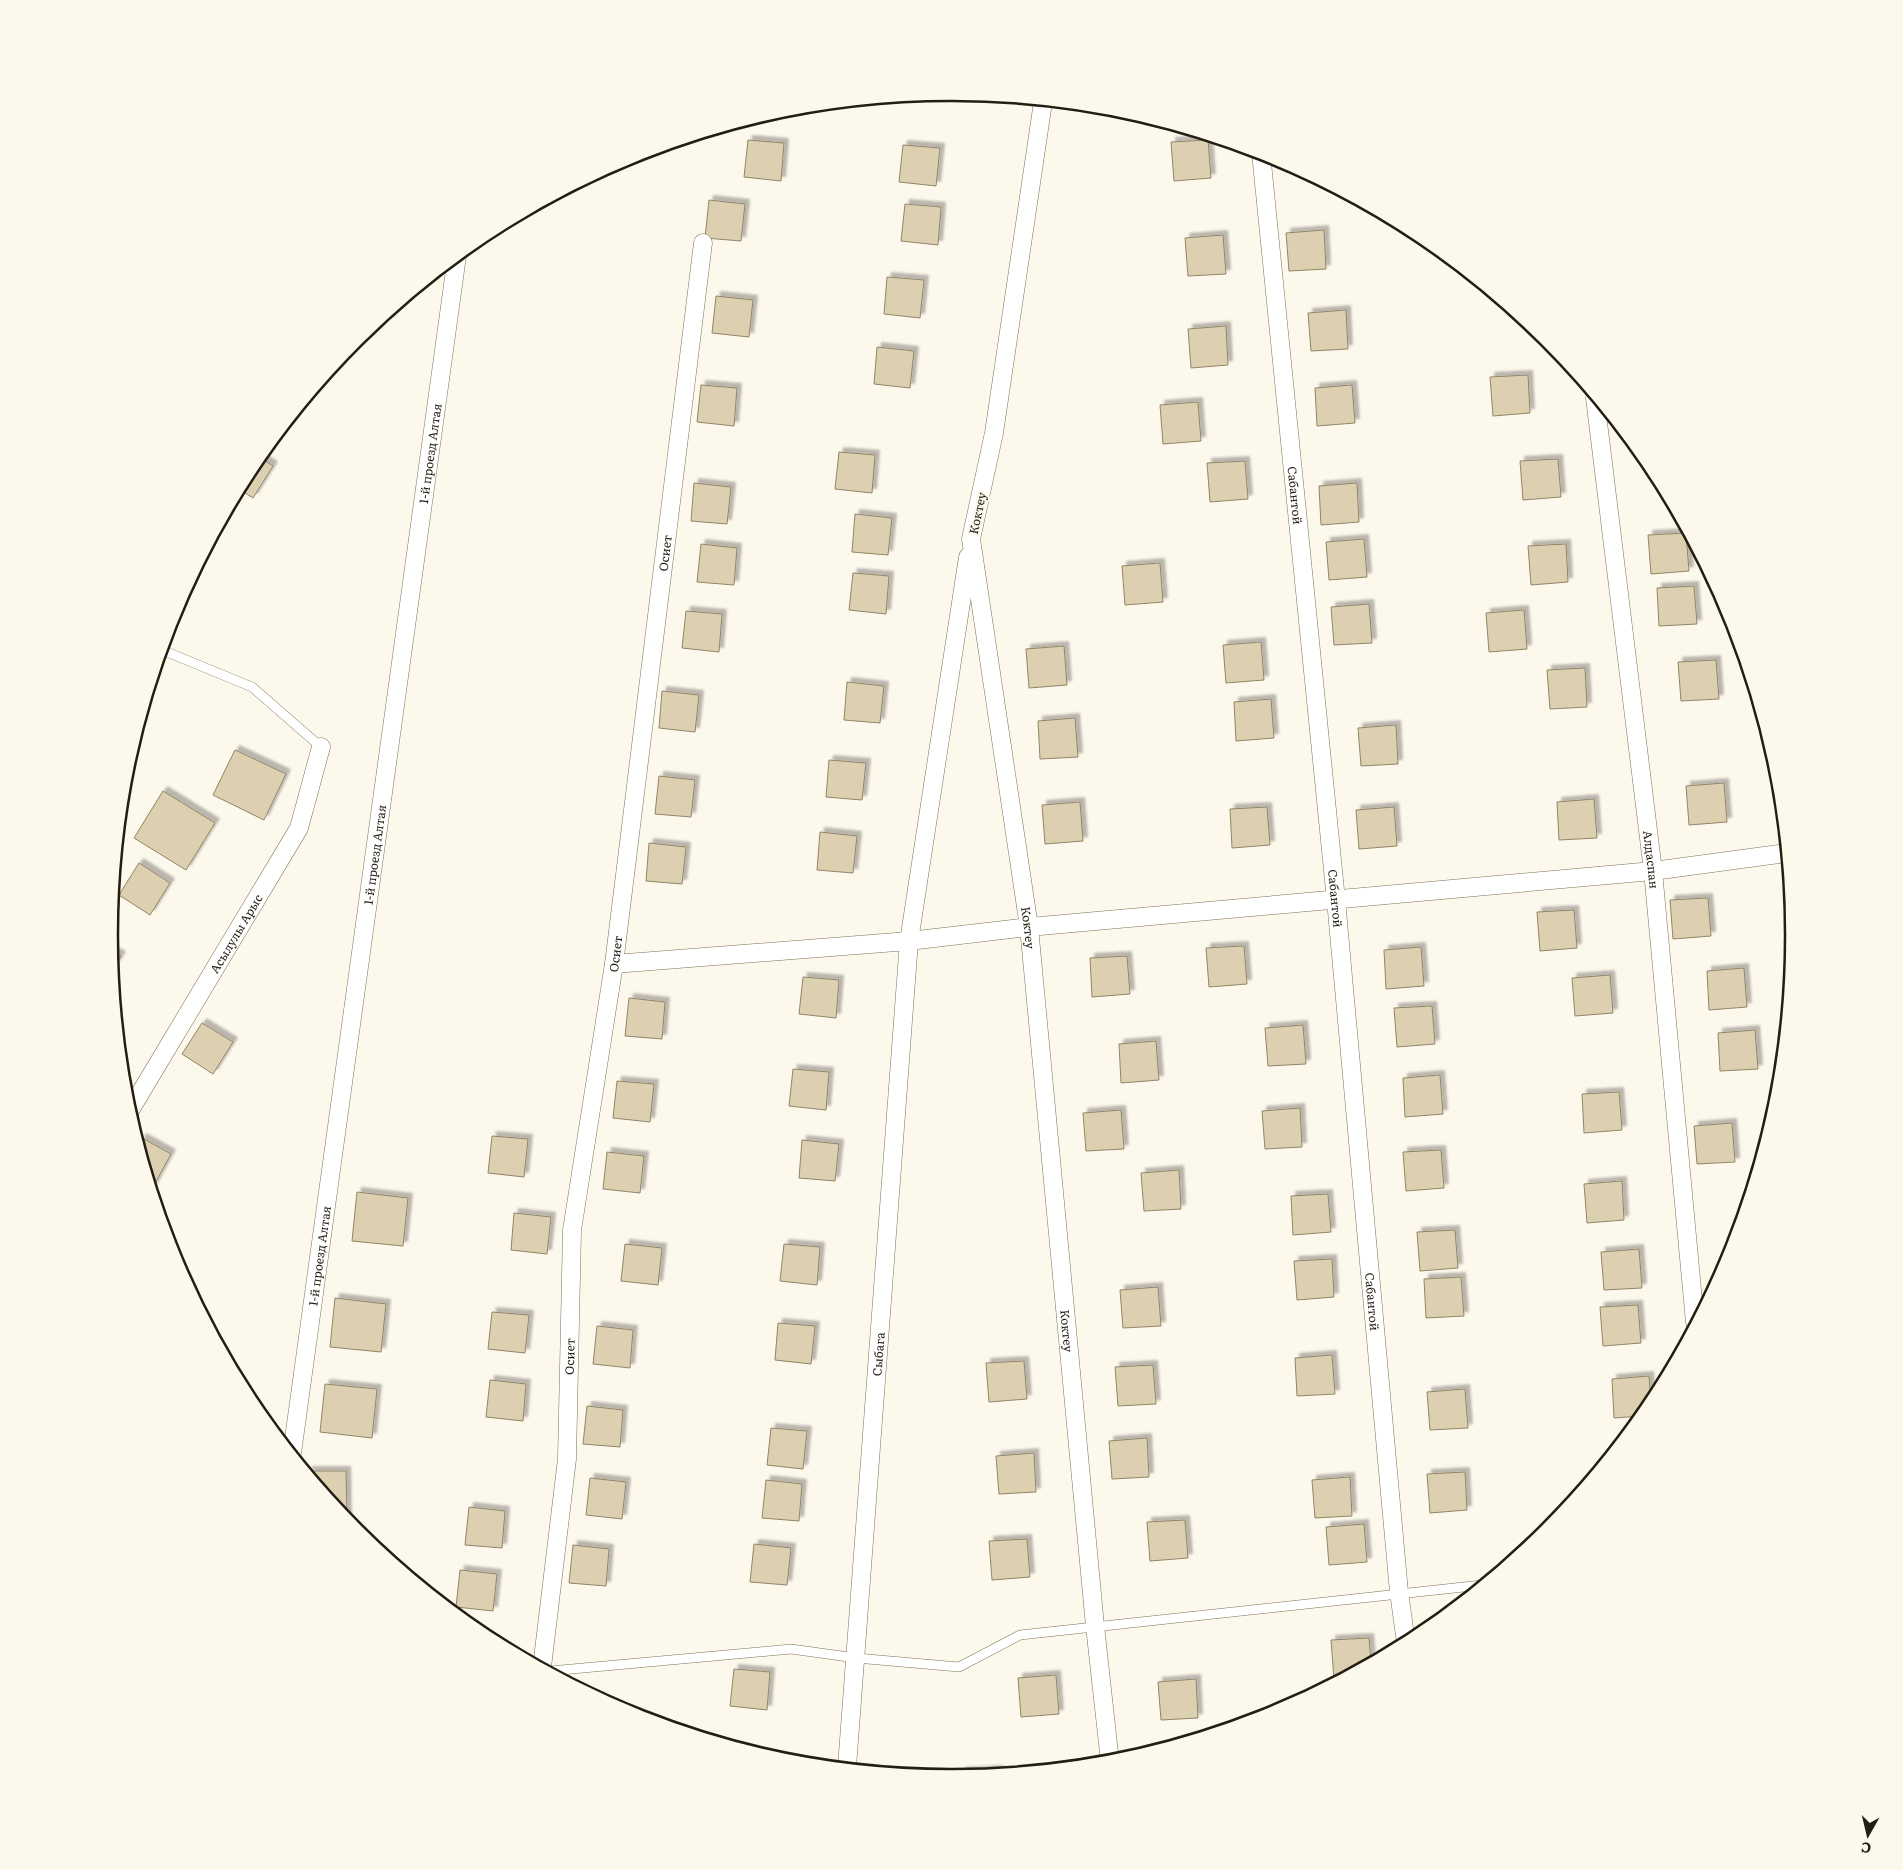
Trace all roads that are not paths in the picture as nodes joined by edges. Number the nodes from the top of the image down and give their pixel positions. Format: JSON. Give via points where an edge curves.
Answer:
{"nodes":[{"id":1,"x":1042,"y":106,"type":"edge"},
{"id":2,"x":1262,"y":161,"type":"edge"},
{"id":3,"x":704,"y":243,"type":"dead end"},
{"id":4,"x":456,"y":265,"type":"edge"},
{"id":5,"x":1597,"y":408,"type":"edge"},
{"id":6,"x":971,"y":539,"type":"junction"},
{"id":7,"x":167,"y":652,"type":"edge"},
{"id":8,"x":321,"y":747,"type":"joint"},
{"id":9,"x":1781,"y":854,"type":"edge"},
{"id":10,"x":1653,"y":871,"type":"junction"},
{"id":11,"x":1336,"y":900,"type":"junction"},
{"id":12,"x":1029,"y":927,"type":"junction"},
{"id":13,"x":909,"y":941,"type":"junction"},
{"id":14,"x":614,"y":964,"type":"junction"},
{"id":15,"x":135,"y":1102,"type":"edge"},
{"id":16,"x":1694,"y":1313,"type":"edge"},
{"id":17,"x":293,"y":1446,"type":"edge"},
{"id":18,"x":1471,"y":1586,"type":"edge"},
{"id":19,"x":1399,"y":1592,"type":"junction"},
{"id":20,"x":1096,"y":1626,"type":"junction"},
{"id":21,"x":1405,"y":1634,"type":"edge"},
{"id":22,"x":856,"y":1658,"type":"junction"},
{"id":23,"x":543,"y":1661,"type":"edge"},
{"id":24,"x":559,"y":1670,"type":"edge"},
{"id":25,"x":1109,"y":1754,"type":"edge"},
{"id":26,"x":847,"y":1762,"type":"edge"}],
"edges":[{"from":1,"to":6,"type":"street","name":"Коктеу","via":[[994,434]]},
{"from":2,"to":11,"type":"street","name":"Сабантой"},
{"from":3,"to":14,"type":"street","name":"Осиет"},
{"from":4,"to":17,"type":"street","name":"1-й проезд Алтая"},
{"from":5,"to":10,"type":"street","name":"Алдаспан"},
{"from":6,"to":12,"type":"street","name":"Коктеу"},
{"from":6,"to":13,"type":"street","name":"Сыбага"},
{"from":7,"to":8,"type":"lane","via":[[252,687]]},
{"from":8,"to":15,"type":"street","name":"Асылулы Арыс","via":[[299,828]]},
{"from":9,"to":10,"type":"street"},
{"from":10,"to":11,"type":"street"},
{"from":10,"to":16,"type":"street","name":"Алдаспан"},
{"from":11,"to":12,"type":"street"},
{"from":11,"to":19,"type":"street","name":"Сабантой"},
{"from":12,"to":13,"type":"street"},
{"from":12,"to":20,"type":"street","name":"Коктеу"},
{"from":13,"to":14,"type":"street"},
{"from":13,"to":22,"type":"street","name":"Сыбага"},
{"from":14,"to":23,"type":"street","name":"Осиет","via":[[572,1230],[566,1459]]},
{"from":18,"to":19,"type":"lane"},
{"from":19,"to":20,"type":"lane"},
{"from":19,"to":21,"type":"street","name":"Сабантой"},
{"from":20,"to":22,"type":"lane","via":[[1020,1635],[960,1667]]},
{"from":20,"to":25,"type":"street","name":"Коктеу"},
{"from":22,"to":24,"type":"lane","via":[[791,1649]]},
{"from":22,"to":26,"type":"street","name":"Сыбага"}]}
